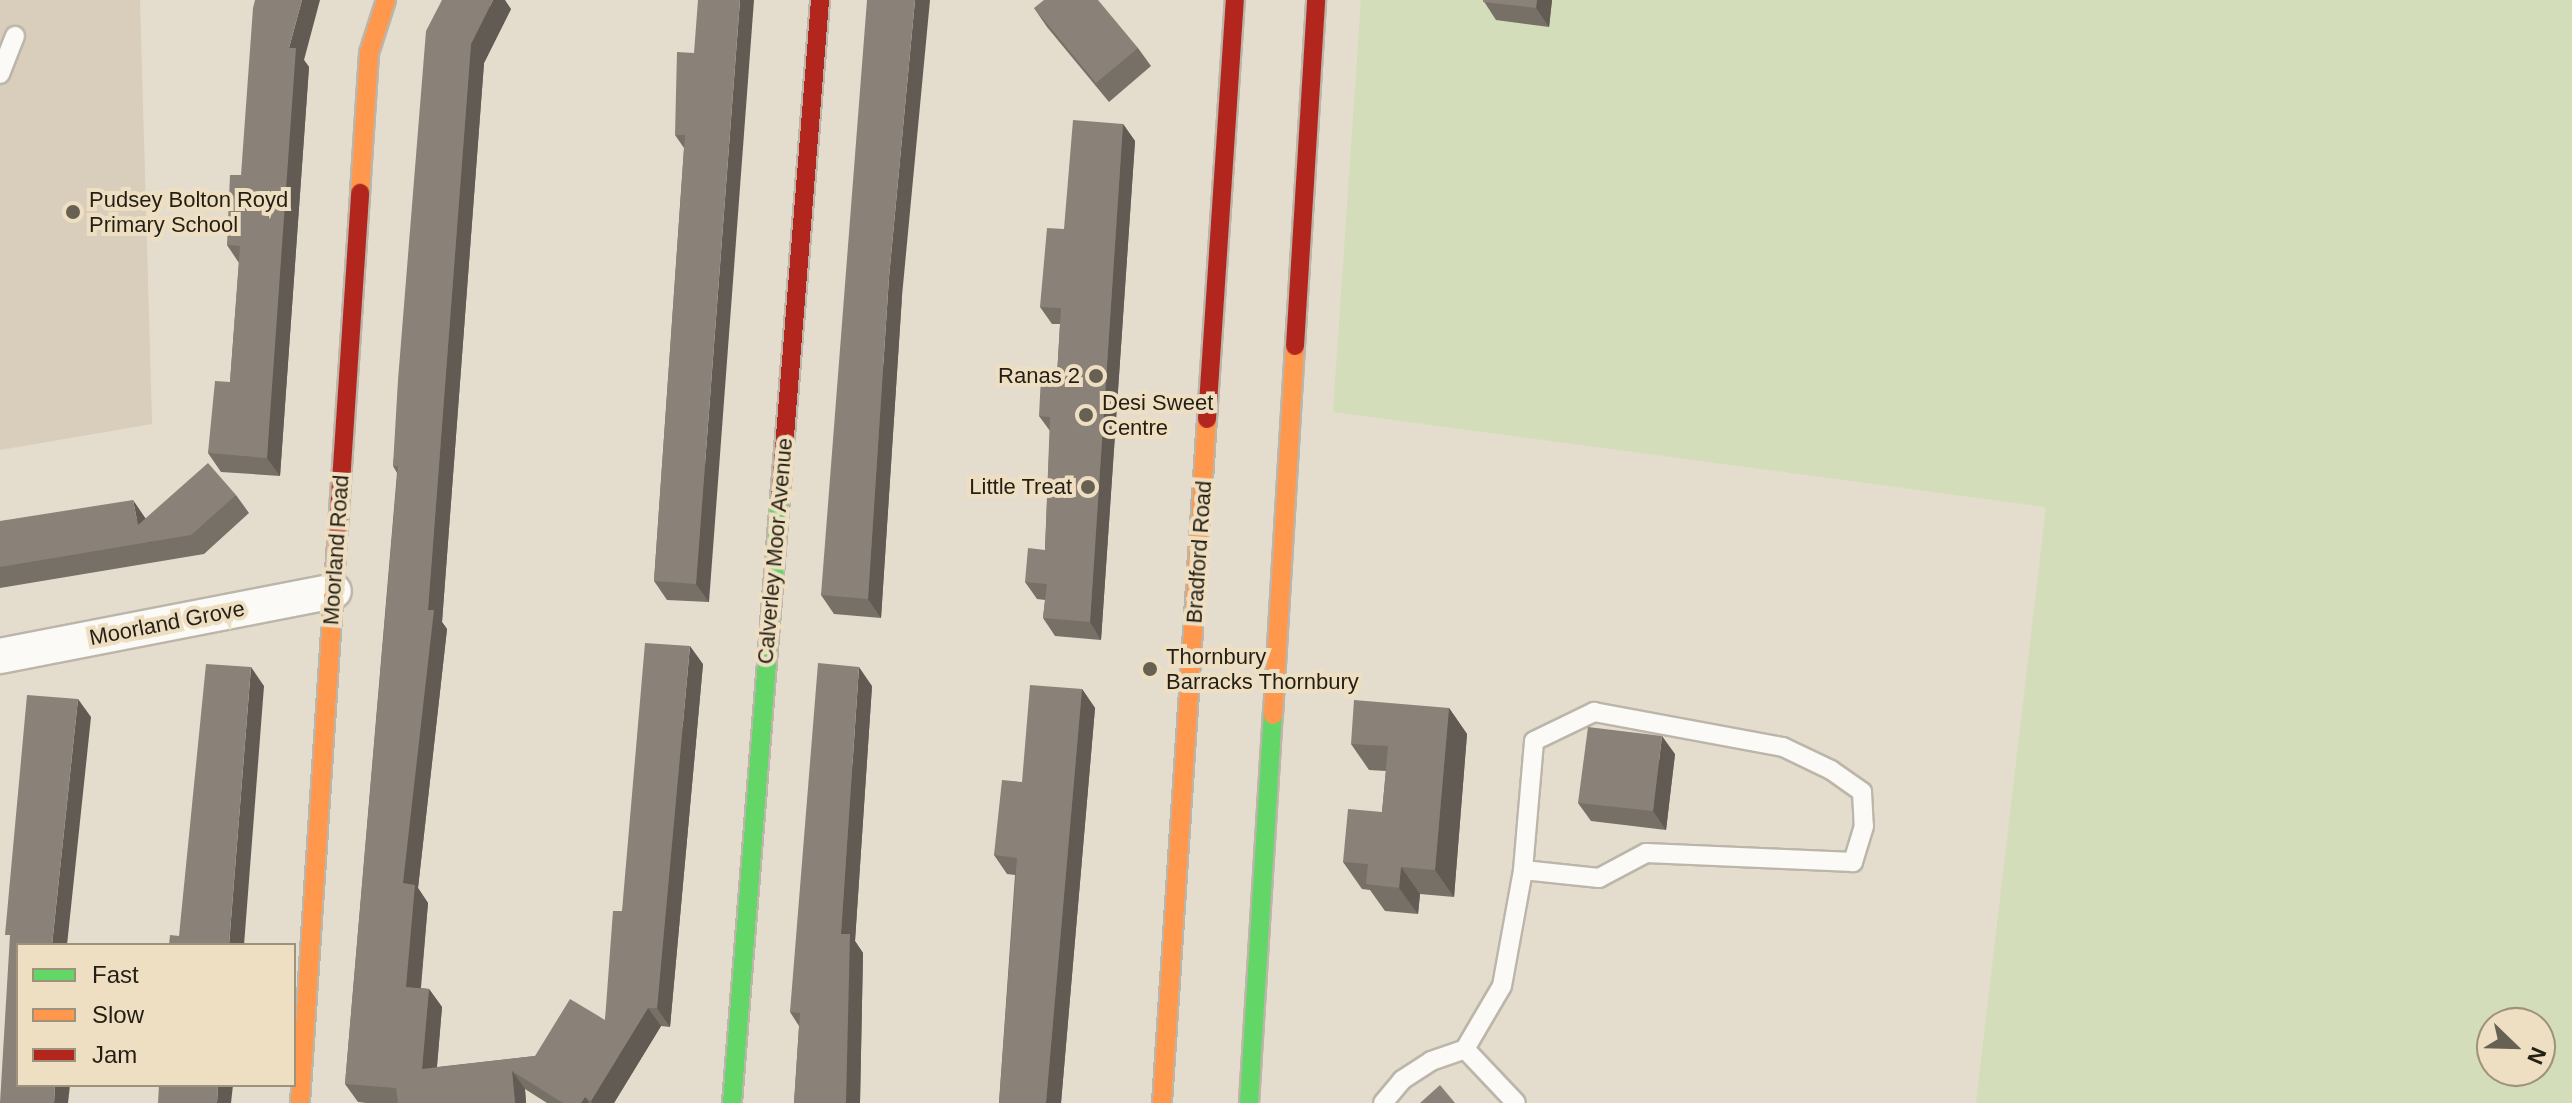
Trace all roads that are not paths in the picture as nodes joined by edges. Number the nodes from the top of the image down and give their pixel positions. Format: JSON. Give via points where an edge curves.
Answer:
{"nodes":[{"id":1,"x":386,"y":0,"type":"edge"},
{"id":2,"x":820,"y":0,"type":"edge"},
{"id":3,"x":1235,"y":0,"type":"edge"},
{"id":4,"x":1316,"y":0,"type":"edge"},
{"id":5,"x":15,"y":36,"type":"dead end"},
{"id":6,"x":0,"y":74,"type":"edge"},
{"id":7,"x":334,"y":591,"type":"junction"},
{"id":8,"x":0,"y":656,"type":"edge"},
{"id":9,"x":1523,"y":870,"type":"junction"},
{"id":10,"x":1465,"y":1049,"type":"junction"},
{"id":11,"x":300,"y":1103,"type":"edge"},
{"id":12,"x":732,"y":1103,"type":"edge"},
{"id":13,"x":1162,"y":1103,"type":"edge"},
{"id":14,"x":1249,"y":1103,"type":"edge"},
{"id":15,"x":1383,"y":1103,"type":"edge"},
{"id":16,"x":1516,"y":1103,"type":"edge"}],
"edges":[{"from":1,"to":7,"type":"main road","name":"Moorland Road","via":[[369,53]]},
{"from":2,"to":12,"type":"main road","name":"Calverley Moor Avenue"},
{"from":3,"to":13,"type":"main road","name":"Bradford Road"},
{"from":4,"to":14,"type":"main road"},
{"from":5,"to":6,"type":"lane"},
{"from":7,"to":8,"type":"street","name":"Moorland Grove"},
{"from":7,"to":11,"type":"main road","name":"Moorland Road"},
{"from":9,"to":9,"type":"lane","via":[[1534,741],[1594,712],[1783,747],[1862,792],[1864,826],[1853,862],[1646,853],[1599,878]]},
{"from":9,"to":10,"type":"lane","via":[[1502,986]]},
{"from":10,"to":15,"type":"lane","via":[[1411,1073]]},
{"from":10,"to":16,"type":"lane"}]}
